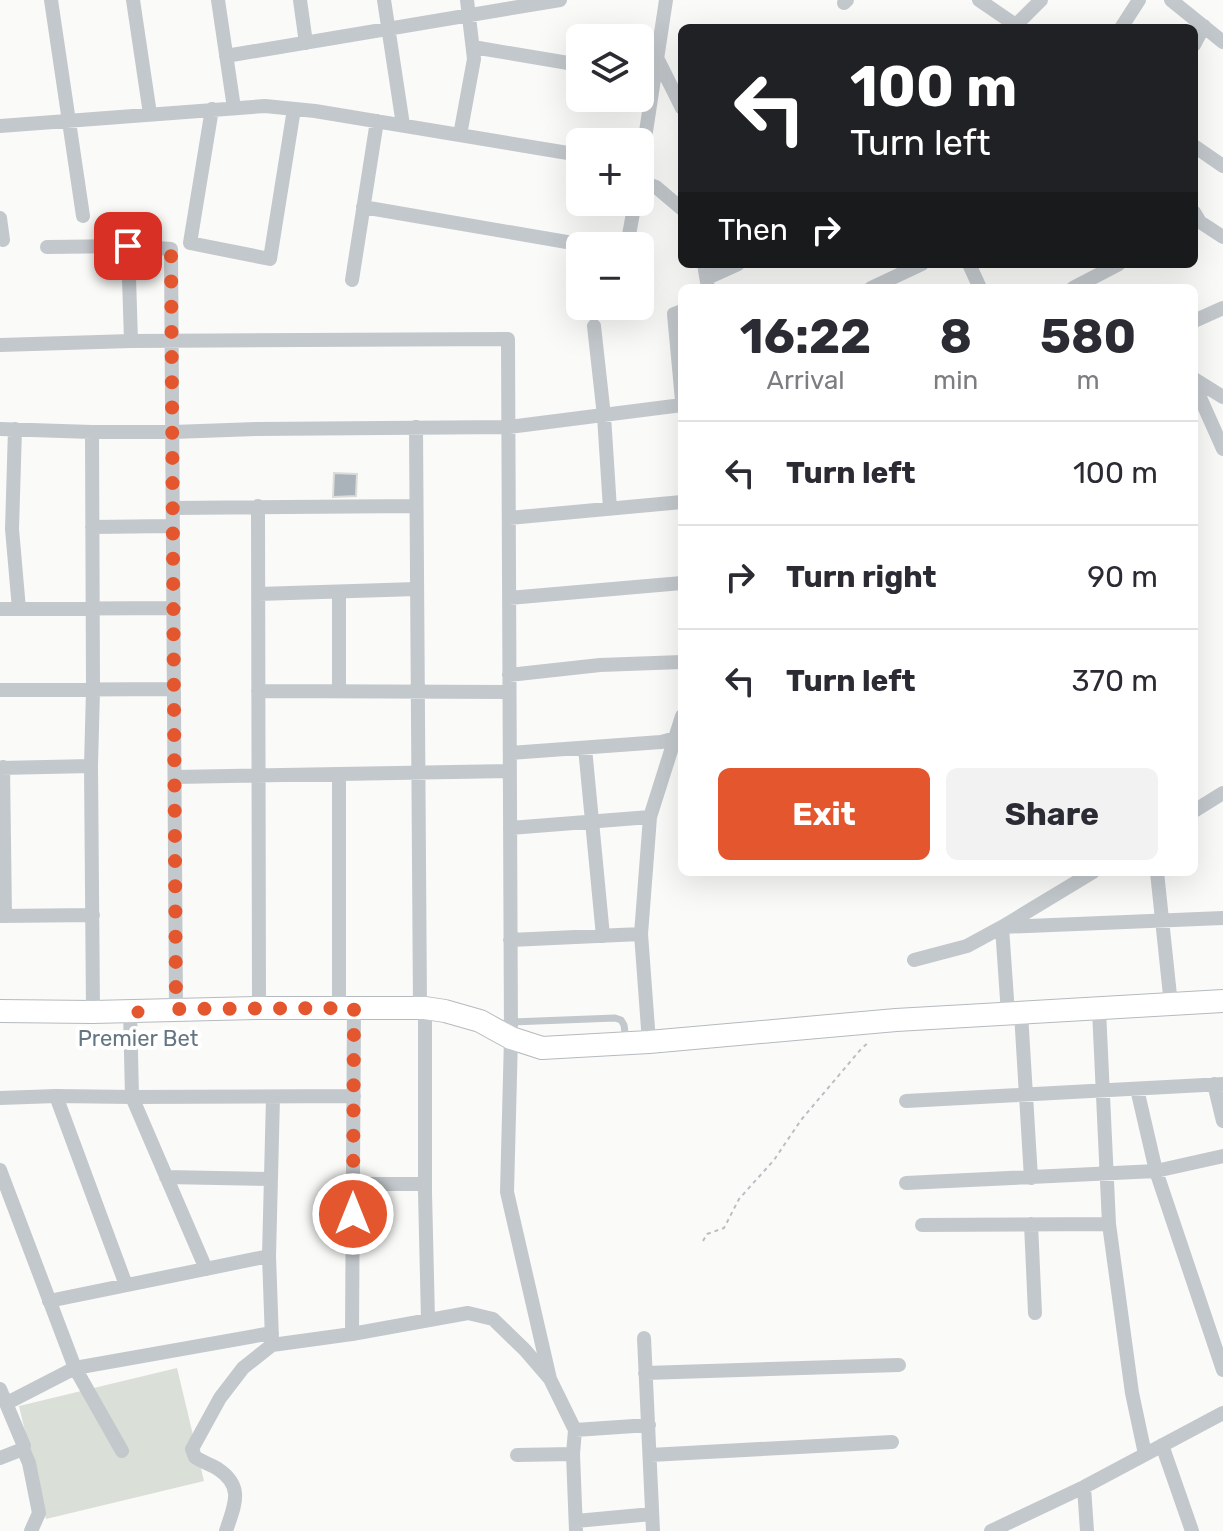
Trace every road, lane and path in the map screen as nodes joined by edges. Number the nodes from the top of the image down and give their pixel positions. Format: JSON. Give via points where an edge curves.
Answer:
{"nodes":[{"id":1,"x":51,"y":0,"type":"edge"},
{"id":2,"x":133,"y":0,"type":"edge"},
{"id":3,"x":218,"y":0,"type":"edge"},
{"id":4,"x":300,"y":0,"type":"edge"},
{"id":5,"x":384,"y":0,"type":"edge"},
{"id":6,"x":560,"y":0,"type":"edge"},
{"id":7,"x":666,"y":0,"type":"edge"},
{"id":8,"x":979,"y":0,"type":"edge"},
{"id":9,"x":1041,"y":0,"type":"edge"},
{"id":10,"x":1139,"y":0,"type":"edge"},
{"id":11,"x":1171,"y":0,"type":"edge"},
{"id":12,"x":468,"y":8,"type":"edge"},
{"id":13,"x":1014,"y":24,"type":"edge"},
{"id":14,"x":1021,"y":24,"type":"edge"},
{"id":15,"x":1124,"y":24,"type":"edge"},
{"id":16,"x":1204,"y":26,"type":"junction"},
{"id":17,"x":388,"y":29,"type":"junction"},
{"id":18,"x":1198,"y":37,"type":"edge"},
{"id":19,"x":1223,"y":42,"type":"edge"},
{"id":20,"x":306,"y":43,"type":"junction"},
{"id":21,"x":473,"y":47,"type":"junction"},
{"id":22,"x":226,"y":56,"type":"junction"},
{"id":23,"x":656,"y":56,"type":"junction"},
{"id":24,"x":654,"y":61,"type":"edge"},
{"id":25,"x":566,"y":63,"type":"edge"},
{"id":26,"x":676,"y":81,"type":"edge"},
{"id":27,"x":234,"y":108,"type":"junction"},
{"id":28,"x":212,"y":109,"type":"junction"},
{"id":29,"x":294,"y":109,"type":"junction"},
{"id":30,"x":150,"y":114,"type":"junction"},
{"id":31,"x":69,"y":120,"type":"junction"},
{"id":32,"x":377,"y":121,"type":"junction"},
{"id":33,"x":403,"y":125,"type":"junction"},
{"id":34,"x":0,"y":126,"type":"edge"},
{"id":35,"x":460,"y":135,"type":"junction"},
{"id":36,"x":1198,"y":149,"type":"edge"},
{"id":37,"x":566,"y":153,"type":"edge"},
{"id":38,"x":1223,"y":166,"type":"edge"},
{"id":39,"x":654,"y":186,"type":"edge"},
{"id":40,"x":678,"y":205,"type":"edge"},
{"id":41,"x":363,"y":207,"type":"junction"},
{"id":42,"x":83,"y":216,"type":"dead end"},
{"id":43,"x":0,"y":218,"type":"edge"},
{"id":44,"x":1198,"y":221,"type":"edge"},
{"id":45,"x":1223,"y":237,"type":"edge"},
{"id":46,"x":3,"y":240,"type":"dead end"},
{"id":47,"x":566,"y":242,"type":"edge"},
{"id":48,"x":128,"y":246,"type":"junction"},
{"id":49,"x":47,"y":247,"type":"dead end"},
{"id":50,"x":728,"y":268,"type":"edge"},
{"id":51,"x":914,"y":268,"type":"edge"},
{"id":52,"x":1111,"y":268,"type":"edge"},
{"id":53,"x":706,"y":277,"type":"edge"},
{"id":54,"x":352,"y":280,"type":"dead end"},
{"id":55,"x":880,"y":284,"type":"edge"},
{"id":56,"x":1081,"y":284,"type":"edge"},
{"id":57,"x":1223,"y":308,"type":"edge"},
{"id":58,"x":678,"y":312,"type":"edge"},
{"id":59,"x":1198,"y":319,"type":"edge"},
{"id":60,"x":594,"y":326,"type":"dead end"},
{"id":61,"x":131,"y":341,"type":"junction"},
{"id":62,"x":173,"y":341,"type":"junction"},
{"id":63,"x":0,"y":345,"type":"edge"},
{"id":64,"x":678,"y":358,"type":"edge"},
{"id":65,"x":1198,"y":384,"type":"edge"},
{"id":66,"x":1198,"y":391,"type":"edge"},
{"id":67,"x":1222,"y":395,"type":"edge"},
{"id":68,"x":678,"y":404,"type":"edge"},
{"id":69,"x":604,"y":416,"type":"junction"},
{"id":70,"x":416,"y":427,"type":"junction"},
{"id":71,"x":509,"y":427,"type":"junction"},
{"id":72,"x":8,"y":429,"type":"edge"},
{"id":73,"x":92,"y":432,"type":"junction"},
{"id":74,"x":173,"y":432,"type":"junction"},
{"id":75,"x":1223,"y":449,"type":"edge"},
{"id":76,"x":678,"y":502,"type":"edge"},
{"id":77,"x":258,"y":506,"type":"junction"},
{"id":78,"x":416,"y":506,"type":"junction"},
{"id":79,"x":173,"y":508,"type":"junction"},
{"id":80,"x":610,"y":509,"type":"junction"},
{"id":81,"x":509,"y":518,"type":"junction"},
{"id":82,"x":173,"y":526,"type":"junction"},
{"id":83,"x":92,"y":527,"type":"junction"},
{"id":84,"x":12,"y":529,"type":"junction"},
{"id":85,"x":0,"y":544,"type":"edge"},
{"id":86,"x":678,"y":583,"type":"edge"},
{"id":87,"x":417,"y":589,"type":"junction"},
{"id":88,"x":339,"y":592,"type":"junction"},
{"id":89,"x":258,"y":594,"type":"junction"},
{"id":90,"x":509,"y":598,"type":"junction"},
{"id":91,"x":93,"y":608,"type":"junction"},
{"id":92,"x":174,"y":608,"type":"junction"},
{"id":93,"x":0,"y":609,"type":"edge"},
{"id":94,"x":19,"y":609,"type":"junction"},
{"id":95,"x":678,"y":662,"type":"edge"},
{"id":96,"x":509,"y":675,"type":"junction"},
{"id":97,"x":174,"y":689,"type":"junction"},
{"id":98,"x":0,"y":690,"type":"edge"},
{"id":99,"x":93,"y":690,"type":"junction"},
{"id":100,"x":258,"y":691,"type":"junction"},
{"id":101,"x":339,"y":691,"type":"junction"},
{"id":102,"x":419,"y":691,"type":"junction"},
{"id":103,"x":509,"y":692,"type":"junction"},
{"id":104,"x":678,"y":731,"type":"edge"},
{"id":105,"x":676,"y":738,"type":"junction"},
{"id":106,"x":585,"y":748,"type":"junction"},
{"id":107,"x":510,"y":753,"type":"junction"},
{"id":108,"x":676,"y":757,"type":"edge"},
{"id":109,"x":91,"y":766,"type":"junction"},
{"id":110,"x":2,"y":768,"type":"edge"},
{"id":111,"x":510,"y":771,"type":"junction"},
{"id":112,"x":419,"y":773,"type":"junction"},
{"id":113,"x":339,"y":774,"type":"junction"},
{"id":114,"x":258,"y":776,"type":"junction"},
{"id":115,"x":175,"y":777,"type":"junction"},
{"id":116,"x":1223,"y":793,"type":"edge"},
{"id":117,"x":1198,"y":809,"type":"edge"},
{"id":118,"x":650,"y":817,"type":"junction"},
{"id":119,"x":592,"y":821,"type":"junction"},
{"id":120,"x":510,"y":828,"type":"junction"},
{"id":121,"x":1086,"y":876,"type":"edge"},
{"id":122,"x":1157,"y":876,"type":"edge"},
{"id":123,"x":93,"y":915,"type":"junction"},
{"id":124,"x":2,"y":916,"type":"edge"},
{"id":125,"x":1223,"y":918,"type":"edge"},
{"id":126,"x":1162,"y":920,"type":"junction"},
{"id":127,"x":1002,"y":927,"type":"junction"},
{"id":128,"x":641,"y":934,"type":"junction"},
{"id":129,"x":603,"y":936,"type":"junction"},
{"id":130,"x":510,"y":940,"type":"junction"},
{"id":131,"x":914,"y":960,"type":"dead end"},
{"id":132,"x":1223,"y":1001,"type":"edge"},
{"id":133,"x":1171,"y":1005,"type":"junction"},
{"id":134,"x":259,"y":1008,"type":"junction"},
{"id":135,"x":347,"y":1008,"type":"junction"},
{"id":136,"x":422,"y":1008,"type":"junction"},
{"id":137,"x":176,"y":1009,"type":"junction"},
{"id":138,"x":130,"y":1010,"type":"junction"},
{"id":139,"x":1099,"y":1010,"type":"junction"},
{"id":140,"x":0,"y":1011,"type":"edge"},
{"id":141,"x":93,"y":1012,"type":"junction"},
{"id":142,"x":1015,"y":1014,"type":"junction"},
{"id":143,"x":896,"y":1020,"type":"junction"},
{"id":144,"x":511,"y":1030,"type":"junction"},
{"id":145,"x":649,"y":1042,"type":"junction"},
{"id":146,"x":1218,"y":1084,"type":"edge"},
{"id":147,"x":1137,"y":1089,"type":"junction"},
{"id":148,"x":1103,"y":1090,"type":"junction"},
{"id":149,"x":1026,"y":1095,"type":"junction"},
{"id":150,"x":56,"y":1096,"type":"junction"},
{"id":151,"x":354,"y":1096,"type":"junction"},
{"id":152,"x":132,"y":1097,"type":"junction"},
{"id":153,"x":273,"y":1097,"type":"junction"},
{"id":154,"x":0,"y":1098,"type":"edge"},
{"id":155,"x":906,"y":1101,"type":"dead end"},
{"id":156,"x":1223,"y":1121,"type":"edge"},
{"id":157,"x":1223,"y":1156,"type":"edge"},
{"id":158,"x":0,"y":1170,"type":"edge"},
{"id":159,"x":1156,"y":1171,"type":"junction"},
{"id":160,"x":1107,"y":1174,"type":"junction"},
{"id":161,"x":166,"y":1177,"type":"junction"},
{"id":162,"x":1031,"y":1178,"type":"junction"},
{"id":163,"x":271,"y":1179,"type":"junction"},
{"id":164,"x":906,"y":1183,"type":"dead end"},
{"id":165,"x":354,"y":1184,"type":"junction"},
{"id":166,"x":425,"y":1184,"type":"junction"},
{"id":167,"x":1031,"y":1224,"type":"junction"},
{"id":168,"x":1109,"y":1224,"type":"junction"},
{"id":169,"x":922,"y":1225,"type":"dead end"},
{"id":170,"x":703,"y":1241,"type":"dead end"},
{"id":171,"x":269,"y":1256,"type":"junction"},
{"id":172,"x":206,"y":1269,"type":"junction"},
{"id":173,"x":126,"y":1285,"type":"junction"},
{"id":174,"x":49,"y":1301,"type":"junction"},
{"id":175,"x":1035,"y":1313,"type":"dead end"},
{"id":176,"x":428,"y":1320,"type":"junction"},
{"id":177,"x":352,"y":1334,"type":"junction"},
{"id":178,"x":644,"y":1338,"type":"dead end"},
{"id":179,"x":272,"y":1339,"type":"junction"},
{"id":180,"x":899,"y":1365,"type":"dead end"},
{"id":181,"x":75,"y":1368,"type":"junction"},
{"id":182,"x":1223,"y":1370,"type":"edge"},
{"id":183,"x":645,"y":1373,"type":"junction"},
{"id":184,"x":550,"y":1379,"type":"junction"},
{"id":185,"x":3,"y":1396,"type":"edge"},
{"id":186,"x":1223,"y":1413,"type":"edge"},
{"id":187,"x":649,"y":1425,"type":"junction"},
{"id":188,"x":575,"y":1430,"type":"junction"},
{"id":189,"x":892,"y":1442,"type":"dead end"},
{"id":190,"x":1162,"y":1445,"type":"junction"},
{"id":191,"x":23,"y":1449,"type":"junction"},
{"id":192,"x":122,"y":1451,"type":"dead end"},
{"id":193,"x":573,"y":1454,"type":"junction"},
{"id":194,"x":1145,"y":1454,"type":"junction"},
{"id":195,"x":517,"y":1455,"type":"dead end"},
{"id":196,"x":650,"y":1455,"type":"junction"},
{"id":197,"x":0,"y":1458,"type":"edge"},
{"id":198,"x":1084,"y":1487,"type":"junction"},
{"id":199,"x":652,"y":1514,"type":"junction"},
{"id":200,"x":1018,"y":1525,"type":"edge"},
{"id":201,"x":576,"y":1526,"type":"edge"},
{"id":202,"x":31,"y":1531,"type":"edge"},
{"id":203,"x":226,"y":1531,"type":"edge"},
{"id":204,"x":653,"y":1531,"type":"edge"},
{"id":205,"x":991,"y":1531,"type":"edge"},
{"id":206,"x":1087,"y":1531,"type":"edge"},
{"id":207,"x":1192,"y":1531,"type":"edge"}],
"edges":[{"from":1,"to":31,"type":"street"},
{"from":2,"to":30,"type":"street"},
{"from":3,"to":22,"type":"street"},
{"from":4,"to":20,"type":"street"},
{"from":5,"to":17,"type":"street"},
{"from":6,"to":12,"type":"street"},
{"from":7,"to":23,"type":"street"},
{"from":8,"to":13,"type":"street"},
{"from":9,"to":14,"type":"street"},
{"from":10,"to":15,"type":"street"},
{"from":11,"to":16,"type":"street"},
{"from":12,"to":17,"type":"street"},
{"from":12,"to":21,"type":"street"},
{"from":16,"to":18,"type":"street"},
{"from":16,"to":19,"type":"street"},
{"from":17,"to":20,"type":"street"},
{"from":17,"to":33,"type":"street"},
{"from":20,"to":22,"type":"street"},
{"from":21,"to":25,"type":"street"},
{"from":21,"to":35,"type":"street"},
{"from":22,"to":27,"type":"street"},
{"from":23,"to":24,"type":"street"},
{"from":23,"to":26,"type":"street"},
{"from":27,"to":28,"type":"street"},
{"from":27,"to":29,"type":"street"},
{"from":28,"to":29,"type":"street","via":[[190,243],[270,259]]},
{"from":28,"to":30,"type":"street"},
{"from":29,"to":32,"type":"street"},
{"from":30,"to":31,"type":"street"},
{"from":31,"to":34,"type":"street"},
{"from":31,"to":42,"type":"street"},
{"from":32,"to":33,"type":"street"},
{"from":32,"to":41,"type":"street"},
{"from":33,"to":35,"type":"street"},
{"from":35,"to":37,"type":"street"},
{"from":36,"to":38,"type":"street"},
{"from":39,"to":40,"type":"street"},
{"from":41,"to":47,"type":"street"},
{"from":41,"to":54,"type":"street"},
{"from":43,"to":46,"type":"street"},
{"from":44,"to":45,"type":"street"},
{"from":48,"to":49,"type":"street"},
{"from":48,"to":61,"type":"street"},
{"from":48,"to":62,"type":"street","via":[[171,249]]},
{"from":50,"to":53,"type":"street"},
{"from":51,"to":55,"type":"street"},
{"from":52,"to":56,"type":"street"},
{"from":57,"to":59,"type":"street"},
{"from":58,"to":64,"type":"street"},
{"from":60,"to":69,"type":"street"},
{"from":61,"to":62,"type":"street"},
{"from":61,"to":63,"type":"street"},
{"from":62,"to":71,"type":"street","via":[[508,339]]},
{"from":62,"to":74,"type":"street"},
{"from":65,"to":67,"type":"street"},
{"from":66,"to":75,"type":"street"},
{"from":68,"to":69,"type":"street"},
{"from":69,"to":71,"type":"street"},
{"from":69,"to":80,"type":"street"},
{"from":70,"to":71,"type":"street"},
{"from":70,"to":74,"type":"street"},
{"from":70,"to":78,"type":"street"},
{"from":71,"to":81,"type":"street"},
{"from":72,"to":73,"type":"street"},
{"from":72,"to":84,"type":"street"},
{"from":73,"to":74,"type":"street"},
{"from":73,"to":83,"type":"street"},
{"from":74,"to":79,"type":"street"},
{"from":76,"to":80,"type":"street"},
{"from":77,"to":78,"type":"street"},
{"from":77,"to":79,"type":"street"},
{"from":77,"to":89,"type":"street"},
{"from":78,"to":87,"type":"street"},
{"from":79,"to":82,"type":"street"},
{"from":80,"to":81,"type":"street"},
{"from":81,"to":90,"type":"street"},
{"from":82,"to":83,"type":"street"},
{"from":82,"to":92,"type":"street"},
{"from":83,"to":91,"type":"street"},
{"from":84,"to":85,"type":"street"},
{"from":84,"to":94,"type":"street"},
{"from":86,"to":90,"type":"street"},
{"from":87,"to":88,"type":"street"},
{"from":87,"to":102,"type":"street"},
{"from":88,"to":89,"type":"street"},
{"from":88,"to":101,"type":"street"},
{"from":89,"to":100,"type":"street"},
{"from":90,"to":96,"type":"street"},
{"from":91,"to":92,"type":"street"},
{"from":91,"to":94,"type":"street"},
{"from":91,"to":99,"type":"street"},
{"from":92,"to":97,"type":"street"},
{"from":93,"to":94,"type":"street"},
{"from":95,"to":96,"type":"street"},
{"from":96,"to":103,"type":"street"},
{"from":97,"to":99,"type":"street"},
{"from":97,"to":115,"type":"street"},
{"from":98,"to":99,"type":"street"},
{"from":99,"to":109,"type":"street"},
{"from":100,"to":101,"type":"street"},
{"from":100,"to":114,"type":"street"},
{"from":101,"to":102,"type":"street"},
{"from":102,"to":103,"type":"street"},
{"from":102,"to":112,"type":"street"},
{"from":103,"to":107,"type":"street"},
{"from":104,"to":105,"type":"street"},
{"from":105,"to":106,"type":"street"},
{"from":105,"to":108,"type":"street"},
{"from":106,"to":107,"type":"street"},
{"from":106,"to":119,"type":"street"},
{"from":107,"to":111,"type":"street"},
{"from":108,"to":118,"type":"street"},
{"from":109,"to":110,"type":"street"},
{"from":109,"to":123,"type":"street"},
{"from":110,"to":124,"type":"street"},
{"from":111,"to":112,"type":"street"},
{"from":111,"to":120,"type":"street"},
{"from":112,"to":113,"type":"street"},
{"from":112,"to":136,"type":"street"},
{"from":113,"to":114,"type":"street"},
{"from":113,"to":135,"type":"street"},
{"from":114,"to":115,"type":"street"},
{"from":114,"to":134,"type":"street"},
{"from":115,"to":137,"type":"street"},
{"from":116,"to":117,"type":"street"},
{"from":118,"to":119,"type":"street"},
{"from":118,"to":128,"type":"street"},
{"from":119,"to":120,"type":"street"},
{"from":119,"to":129,"type":"street"},
{"from":120,"to":130,"type":"street"},
{"from":121,"to":127,"type":"street"},
{"from":122,"to":126,"type":"street"},
{"from":123,"to":124,"type":"street"},
{"from":123,"to":141,"type":"street"},
{"from":125,"to":126,"type":"street"},
{"from":126,"to":127,"type":"street"},
{"from":126,"to":133,"type":"street"},
{"from":127,"to":131,"type":"street","via":[[967,946]]},
{"from":127,"to":142,"type":"street"},
{"from":128,"to":129,"type":"street"},
{"from":128,"to":145,"type":"street"},
{"from":129,"to":130,"type":"street"},
{"from":130,"to":144,"type":"street"},
{"from":132,"to":133,"type":"main road"},
{"from":133,"to":139,"type":"main road"},
{"from":134,"to":135,"type":"main road"},
{"from":134,"to":137,"type":"main road"},
{"from":135,"to":136,"type":"main road"},
{"from":135,"to":151,"type":"street"},
{"from":136,"to":144,"type":"main road"},
{"from":136,"to":166,"type":"street"},
{"from":137,"to":138,"type":"main road"},
{"from":138,"to":141,"type":"main road"},
{"from":138,"to":152,"type":"street"},
{"from":139,"to":142,"type":"main road"},
{"from":139,"to":148,"type":"street"},
{"from":140,"to":141,"type":"main road"},
{"from":142,"to":143,"type":"main road"},
{"from":142,"to":149,"type":"street"},
{"from":143,"to":145,"type":"main road"},
{"from":143,"to":170,"type":"path","via":[[861,1049],[739,1199],[724,1228]]},
{"from":144,"to":145,"type":"main road","via":[[542,1048]]},
{"from":144,"to":184,"type":"street","via":[[507,1192]]},
{"from":146,"to":147,"type":"street"},
{"from":146,"to":156,"type":"street"},
{"from":147,"to":148,"type":"street"},
{"from":147,"to":159,"type":"street"},
{"from":148,"to":149,"type":"street"},
{"from":148,"to":160,"type":"street"},
{"from":149,"to":155,"type":"street"},
{"from":149,"to":162,"type":"street"},
{"from":150,"to":152,"type":"street"},
{"from":150,"to":154,"type":"street"},
{"from":150,"to":173,"type":"street"},
{"from":151,"to":153,"type":"street"},
{"from":151,"to":165,"type":"street"},
{"from":152,"to":153,"type":"street"},
{"from":152,"to":161,"type":"street"},
{"from":153,"to":163,"type":"street"},
{"from":157,"to":159,"type":"street"},
{"from":158,"to":174,"type":"street"},
{"from":159,"to":160,"type":"street"},
{"from":159,"to":182,"type":"street"},
{"from":160,"to":162,"type":"street"},
{"from":160,"to":168,"type":"street"},
{"from":161,"to":163,"type":"street"},
{"from":161,"to":172,"type":"street"},
{"from":162,"to":164,"type":"street"},
{"from":163,"to":171,"type":"street"},
{"from":165,"to":166,"type":"street"},
{"from":165,"to":177,"type":"street"},
{"from":166,"to":176,"type":"street"},
{"from":167,"to":168,"type":"street"},
{"from":167,"to":169,"type":"street"},
{"from":167,"to":175,"type":"street"},
{"from":168,"to":194,"type":"street"},
{"from":171,"to":172,"type":"street"},
{"from":171,"to":179,"type":"street"},
{"from":172,"to":173,"type":"street"},
{"from":173,"to":174,"type":"street"},
{"from":174,"to":181,"type":"street"},
{"from":176,"to":177,"type":"street"},
{"from":176,"to":184,"type":"street","via":[[468,1313],[493,1319]]},
{"from":177,"to":179,"type":"street"},
{"from":178,"to":183,"type":"street"},
{"from":179,"to":181,"type":"street"},
{"from":179,"to":203,"type":"street","via":[[220,1398],[192,1449],[233,1486],[236,1499]]},
{"from":180,"to":183,"type":"street"},
{"from":181,"to":185,"type":"street"},
{"from":181,"to":192,"type":"street"},
{"from":183,"to":187,"type":"street"},
{"from":184,"to":188,"type":"street"},
{"from":185,"to":191,"type":"street"},
{"from":186,"to":190,"type":"street"},
{"from":187,"to":188,"type":"street"},
{"from":187,"to":196,"type":"street"},
{"from":188,"to":193,"type":"street"},
{"from":189,"to":196,"type":"street"},
{"from":190,"to":194,"type":"street"},
{"from":190,"to":207,"type":"street"},
{"from":191,"to":197,"type":"street"},
{"from":191,"to":202,"type":"street","via":[[39,1513]]},
{"from":193,"to":195,"type":"street"},
{"from":193,"to":201,"type":"street"},
{"from":194,"to":198,"type":"street"},
{"from":196,"to":199,"type":"street"},
{"from":198,"to":200,"type":"street"},
{"from":198,"to":206,"type":"street"},
{"from":199,"to":201,"type":"street"},
{"from":199,"to":204,"type":"street"},
{"from":200,"to":205,"type":"street"}]}
